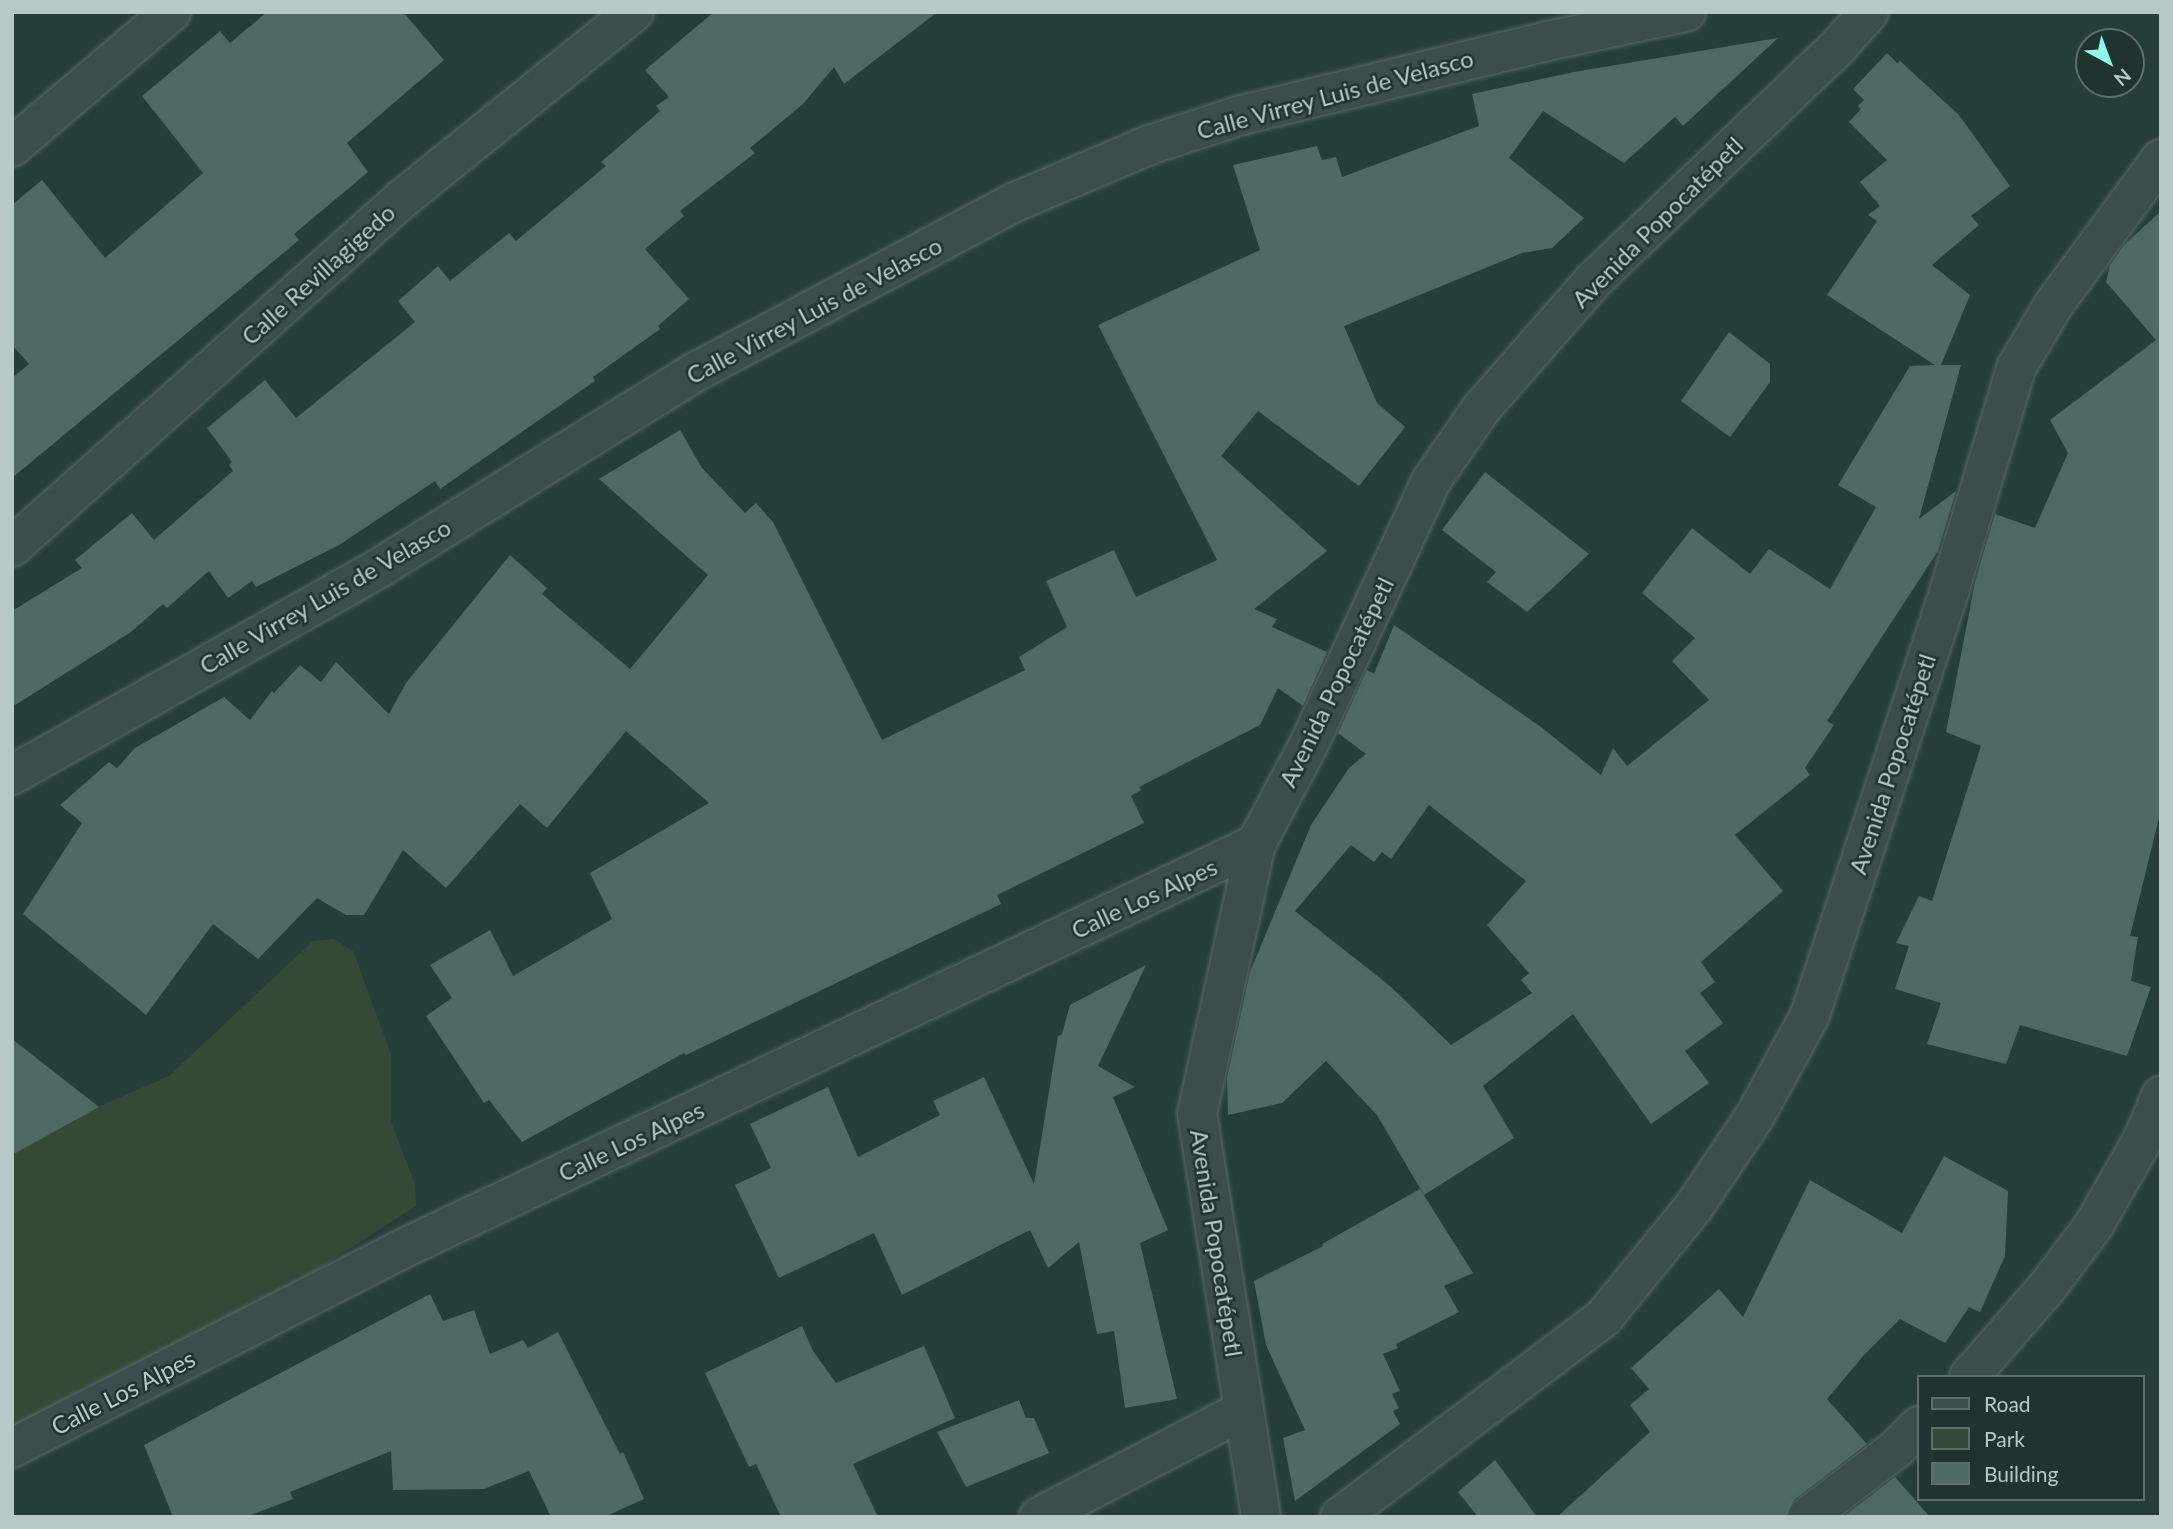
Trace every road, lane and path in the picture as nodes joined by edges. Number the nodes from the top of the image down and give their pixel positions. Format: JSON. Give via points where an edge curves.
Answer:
{"nodes":[{"id":1,"x":171,"y":12,"type":"edge"},
{"id":2,"x":634,"y":12,"type":"edge"},
{"id":3,"x":1686,"y":12,"type":"edge"},
{"id":4,"x":1869,"y":12,"type":"edge"},
{"id":5,"x":12,"y":147,"type":"edge"},
{"id":6,"x":2161,"y":159,"type":"edge"},
{"id":7,"x":12,"y":547,"type":"edge"},
{"id":8,"x":12,"y":775,"type":"edge"},
{"id":9,"x":1256,"y":844,"type":"junction"},
{"id":10,"x":2161,"y":1096,"type":"edge"},
{"id":11,"x":1971,"y":1375,"type":"edge"},
{"id":12,"x":1242,"y":1411,"type":"junction"},
{"id":13,"x":1918,"y":1427,"type":"edge"},
{"id":14,"x":12,"y":1448,"type":"edge"},
{"id":15,"x":1039,"y":1517,"type":"edge"},
{"id":16,"x":1261,"y":1517,"type":"edge"},
{"id":17,"x":1340,"y":1517,"type":"edge"},
{"id":18,"x":1807,"y":1517,"type":"edge"}],
"edges":[{"from":1,"to":5,"type":"street"},
{"from":2,"to":7,"type":"street","name":"Calle Revillagigedo","via":[[402,199]]},
{"from":3,"to":8,"type":"street","name":"Calle Virrey Luis de Velasco","via":[[1242,115],[1149,145],[1015,202],[699,370],[384,565]]},
{"from":4,"to":9,"type":"street","name":"Avenida Popocatépetl","via":[[1594,280],[1481,409],[1432,481]]},
{"from":6,"to":17,"type":"street","name":"Avenida Popocatépetl","via":[[2054,304],[2017,368],[1810,1015],[1755,1116],[1693,1208],[1604,1317]]},
{"from":9,"to":12,"type":"street","name":"Avenida Popocatépetl","via":[[1197,1114]]},
{"from":9,"to":14,"type":"street","name":"Calle Los Alpes","via":[[413,1244]]},
{"from":10,"to":11,"type":"street","via":[[2143,1139],[2094,1225]]},
{"from":12,"to":15,"type":"street"},
{"from":12,"to":16,"type":"street","name":"Avenida Popocatépetl"},
{"from":13,"to":18,"type":"street"}]}
